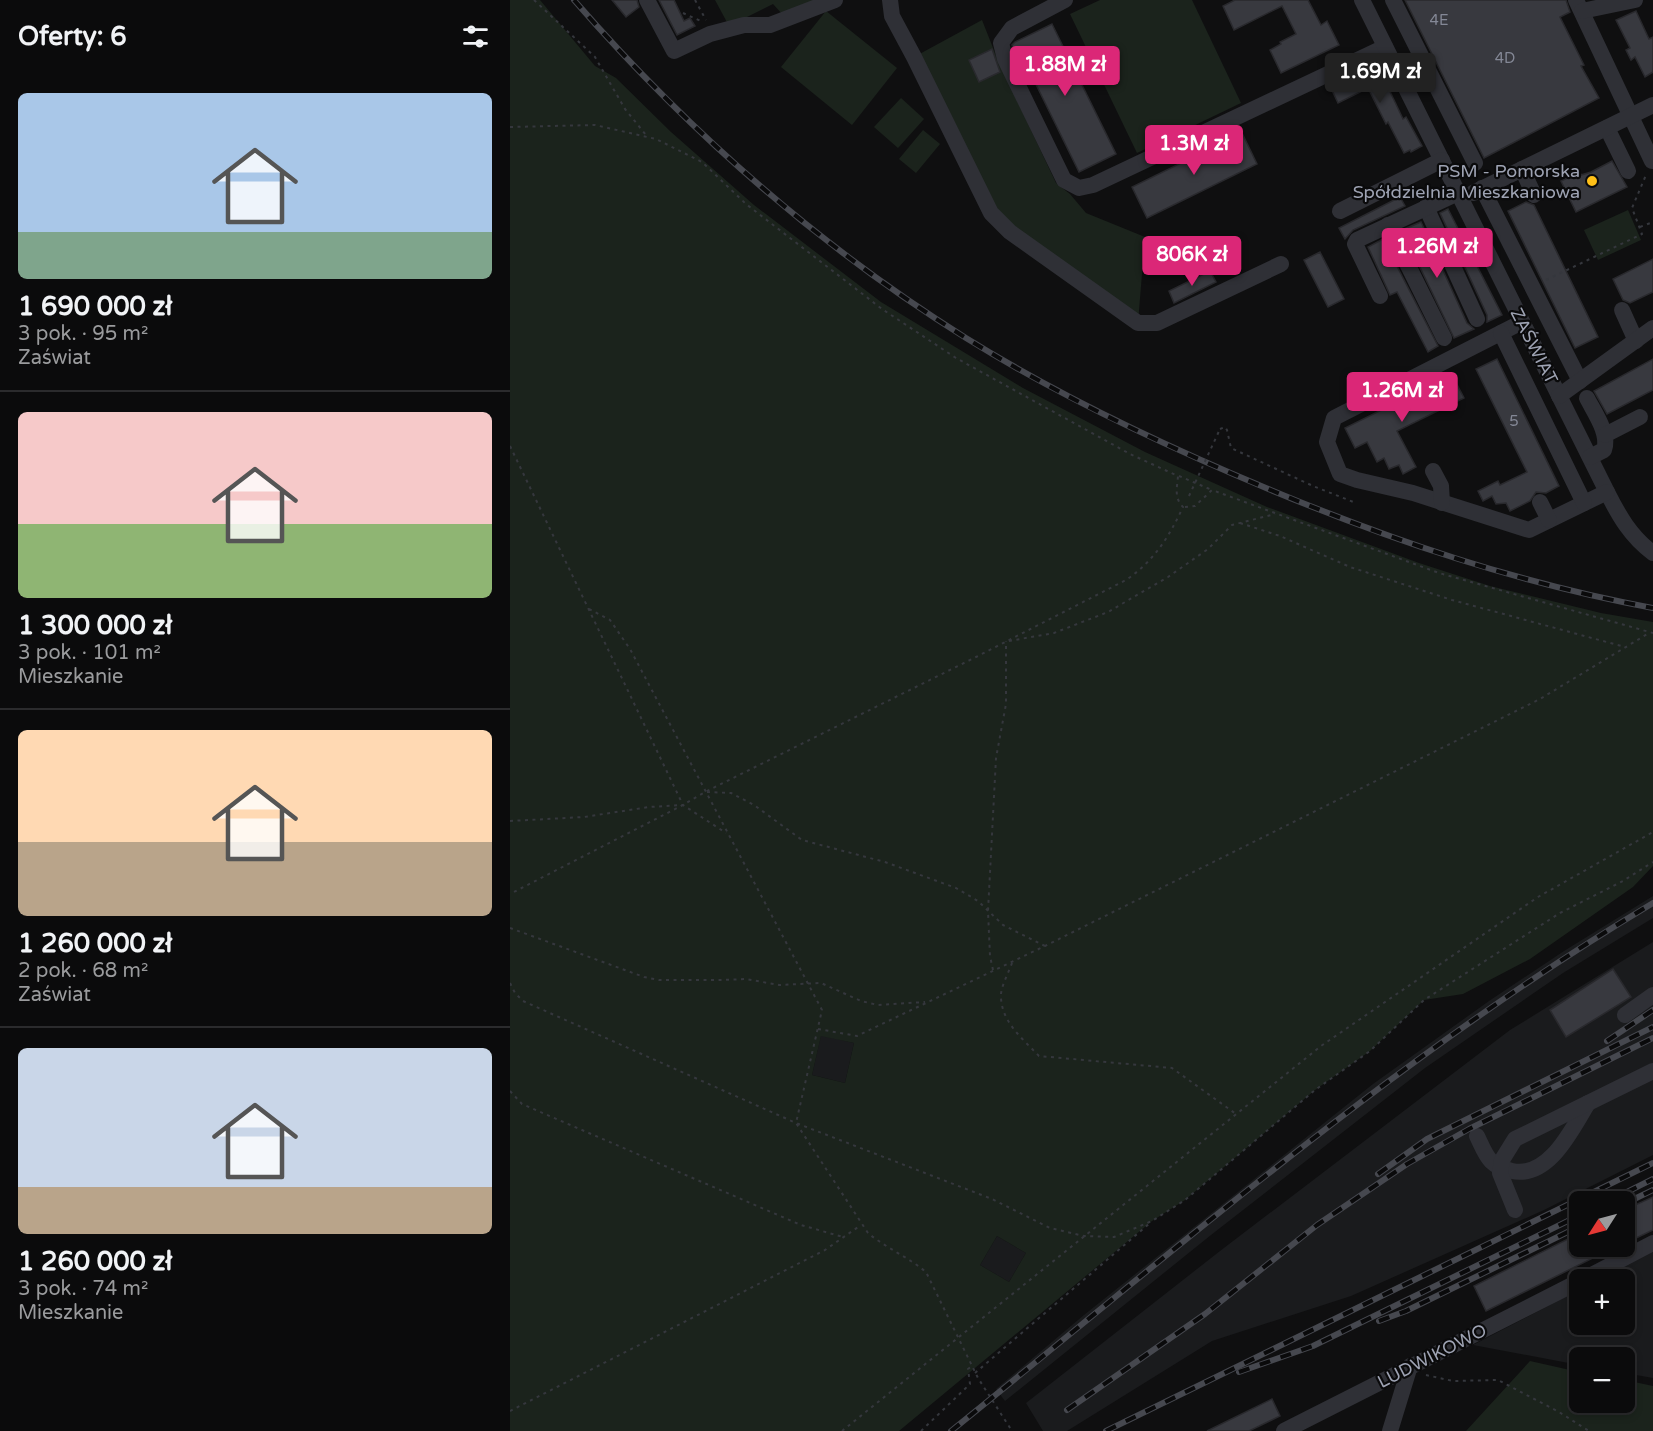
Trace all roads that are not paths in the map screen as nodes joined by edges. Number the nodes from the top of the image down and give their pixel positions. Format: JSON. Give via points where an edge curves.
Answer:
{"nodes":[{"id":1,"x":648,"y":0,"type":"edge"},
{"id":2,"x":835,"y":0,"type":"edge"},
{"id":3,"x":890,"y":0,"type":"edge"},
{"id":4,"x":1065,"y":0,"type":"edge"},
{"id":5,"x":1362,"y":0,"type":"edge"},
{"id":6,"x":1393,"y":0,"type":"edge"},
{"id":7,"x":1635,"y":0,"type":"edge"},
{"id":8,"x":1579,"y":5,"type":"edge"},
{"id":9,"x":1385,"y":46,"type":"junction"},
{"id":10,"x":1653,"y":105,"type":"edge"},
{"id":11,"x":1632,"y":116,"type":"junction"},
{"id":12,"x":1606,"y":128,"type":"junction"},
{"id":13,"x":1438,"y":154,"type":"junction"},
{"id":14,"x":1652,"y":161,"type":"edge"},
{"id":15,"x":1475,"y":163,"type":"dead end"},
{"id":16,"x":1522,"y":169,"type":"junction"},
{"id":17,"x":1628,"y":171,"type":"dead end"},
{"id":18,"x":1482,"y":188,"type":"junction"},
{"id":19,"x":1534,"y":195,"type":"dead end"},
{"id":20,"x":1460,"y":196,"type":"junction"},
{"id":21,"x":1426,"y":207,"type":"junction"},
{"id":22,"x":1340,"y":211,"type":"dead end"},
{"id":23,"x":1388,"y":225,"type":"junction"},
{"id":24,"x":1281,"y":264,"type":"dead end"},
{"id":25,"x":1380,"y":296,"type":"dead end"},
{"id":26,"x":1622,"y":310,"type":"dead end"},
{"id":27,"x":1477,"y":319,"type":"dead end"},
{"id":28,"x":1522,"y":322,"type":"junction"},
{"id":29,"x":1653,"y":328,"type":"edge"},
{"id":30,"x":1501,"y":333,"type":"junction"},
{"id":31,"x":1444,"y":338,"type":"dead end"},
{"id":32,"x":1636,"y":340,"type":"junction"},
{"id":33,"x":1580,"y":381,"type":"junction"},
{"id":34,"x":1559,"y":396,"type":"junction"},
{"id":35,"x":1587,"y":398,"type":"dead end"},
{"id":36,"x":1641,"y":417,"type":"dead end"},
{"id":37,"x":1605,"y":435,"type":"junction"},
{"id":38,"x":1590,"y":457,"type":"junction"},
{"id":39,"x":1434,"y":471,"type":"dead end"},
{"id":40,"x":1607,"y":492,"type":"junction"},
{"id":41,"x":1540,"y":501,"type":"dead end"},
{"id":42,"x":1442,"y":503,"type":"junction"},
{"id":43,"x":1584,"y":503,"type":"junction"},
{"id":44,"x":1549,"y":520,"type":"junction"},
{"id":45,"x":1653,"y":554,"type":"edge"},
{"id":46,"x":1653,"y":995,"type":"edge"},
{"id":47,"x":1625,"y":1015,"type":"dead end"},
{"id":48,"x":1653,"y":1071,"type":"edge"},
{"id":49,"x":1588,"y":1103,"type":"junction"},
{"id":50,"x":1477,"y":1136,"type":"dead end"},
{"id":51,"x":1501,"y":1169,"type":"junction"},
{"id":52,"x":1515,"y":1210,"type":"dead end"},
{"id":53,"x":1653,"y":1243,"type":"edge"},
{"id":54,"x":1602,"y":1269,"type":"edge"},
{"id":55,"x":1569,"y":1286,"type":"edge"},
{"id":56,"x":1410,"y":1366,"type":"junction"},
{"id":57,"x":1284,"y":1431,"type":"edge"},
{"id":58,"x":1390,"y":1431,"type":"edge"}],
"edges":[{"from":1,"to":2,"type":"street","via":[[674,51],[710,33],[744,25],[770,25]]},
{"from":3,"to":24,"type":"street","via":[[892,16],[991,213],[1010,232],[1138,323],[1156,323]]},
{"from":4,"to":9,"type":"street","via":[[1012,28],[1001,43],[1005,59],[1064,180],[1079,189]]},
{"from":5,"to":9,"type":"street","name":"ZAŚWIAT"},
{"from":6,"to":15,"type":"street"},
{"from":7,"to":8,"type":"street"},
{"from":8,"to":11,"type":"street"},
{"from":9,"to":13,"type":"street","name":"ZAŚWIAT"},
{"from":10,"to":11,"type":"street"},
{"from":11,"to":12,"type":"street"},
{"from":11,"to":14,"type":"street"},
{"from":12,"to":16,"type":"street"},
{"from":12,"to":17,"type":"street"},
{"from":13,"to":20,"type":"street","name":"ZAŚWIAT"},
{"from":13,"to":22,"type":"street"},
{"from":16,"to":18,"type":"street"},
{"from":16,"to":19,"type":"street"},
{"from":18,"to":20,"type":"street"},
{"from":18,"to":33,"type":"street"},
{"from":20,"to":21,"type":"street"},
{"from":20,"to":28,"type":"street","name":"ZAŚWIAT"},
{"from":21,"to":23,"type":"street"},
{"from":21,"to":27,"type":"street"},
{"from":23,"to":25,"type":"street","via":[[1355,244]]},
{"from":23,"to":31,"type":"street"},
{"from":26,"to":32,"type":"street"},
{"from":28,"to":30,"type":"street"},
{"from":28,"to":34,"type":"street","name":"ZAŚWIAT"},
{"from":29,"to":32,"type":"street","name":"ZAŚWIAT"},
{"from":30,"to":42,"type":"street","via":[[1334,418],[1327,442],[1340,474]]},
{"from":30,"to":43,"type":"street"},
{"from":32,"to":33,"type":"street","name":"ZAŚWIAT"},
{"from":33,"to":34,"type":"street","name":"ZAŚWIAT"},
{"from":34,"to":38,"type":"street","name":"ZAŚWIAT"},
{"from":35,"to":37,"type":"street"},
{"from":36,"to":37,"type":"street"},
{"from":37,"to":38,"type":"street","via":[[1604,450]]},
{"from":38,"to":40,"type":"street","name":"ZAŚWIAT"},
{"from":39,"to":42,"type":"street","via":[[1441,486]]},
{"from":40,"to":43,"type":"street"},
{"from":40,"to":45,"type":"street","name":"ZAŚWIAT","via":[[1623,523]]},
{"from":41,"to":44,"type":"street"},
{"from":42,"to":44,"type":"street","via":[[1529,530]]},
{"from":43,"to":44,"type":"street"},
{"from":46,"to":47,"type":"street"},
{"from":48,"to":49,"type":"street"},
{"from":49,"to":51,"type":"street","via":[[1515,1139]]},
{"from":49,"to":51,"type":"street","via":[[1549,1159],[1531,1171]]},
{"from":50,"to":51,"type":"street","via":[[1490,1160]]},
{"from":51,"to":52,"type":"street"},
{"from":53,"to":54,"type":"street","name":"LUDWIKOWO"},
{"from":55,"to":56,"type":"street","name":"LUDWIKOWO"},
{"from":56,"to":57,"type":"street","name":"LUDWIKOWO"},
{"from":56,"to":58,"type":"street"}]}
